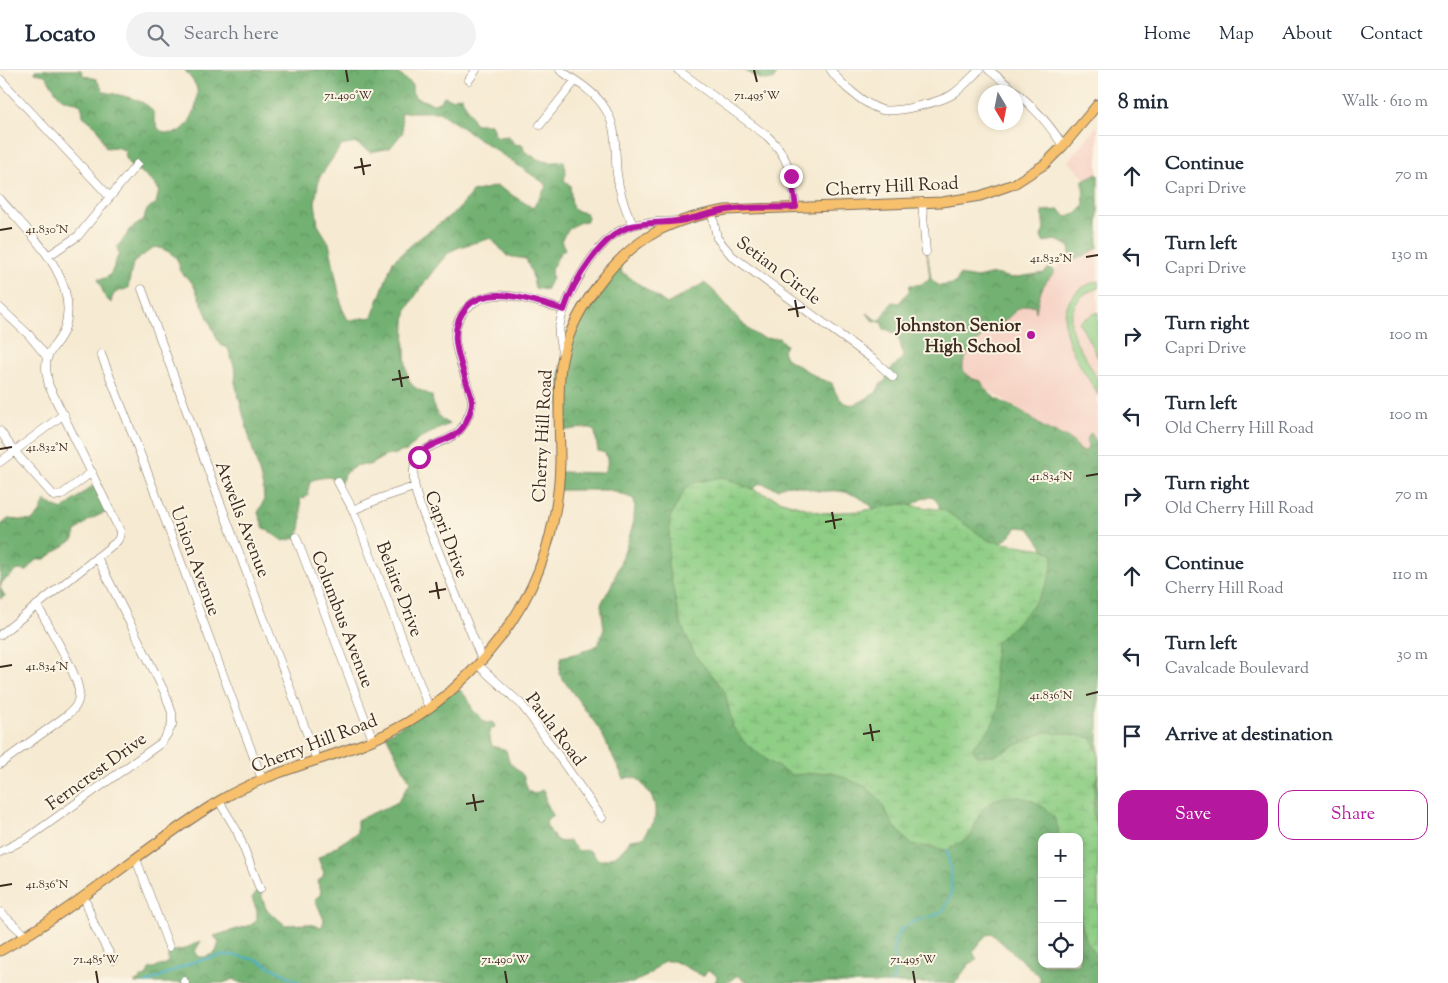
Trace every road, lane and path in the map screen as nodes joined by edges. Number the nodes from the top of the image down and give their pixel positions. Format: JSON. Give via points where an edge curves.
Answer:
{"nodes":[{"id":1,"x":476,"y":70,"type":"edge"},
{"id":2,"x":560,"y":70,"type":"edge"},
{"id":3,"x":678,"y":70,"type":"edge"},
{"id":4,"x":830,"y":70,"type":"edge"},
{"id":5,"x":978,"y":70,"type":"edge"},
{"id":6,"x":989,"y":70,"type":"edge"},
{"id":7,"x":0,"y":79,"type":"edge"},
{"id":8,"x":469,"y":80,"type":"dead end"},
{"id":9,"x":574,"y":81,"type":"junction"},
{"id":10,"x":1098,"y":104,"type":"edge"},
{"id":11,"x":540,"y":125,"type":"dead end"},
{"id":12,"x":1063,"y":146,"type":"junction"},
{"id":13,"x":137,"y":164,"type":"dead end"},
{"id":14,"x":110,"y":196,"type":"junction"},
{"id":15,"x":0,"y":199,"type":"edge"},
{"id":16,"x":922,"y":202,"type":"junction"},
{"id":17,"x":796,"y":207,"type":"junction"},
{"id":18,"x":712,"y":213,"type":"junction"},
{"id":19,"x":688,"y":220,"type":"junction"},
{"id":20,"x":633,"y":225,"type":"junction"},
{"id":21,"x":926,"y":252,"type":"dead end"},
{"id":22,"x":48,"y":256,"type":"junction"},
{"id":23,"x":142,"y":289,"type":"dead end"},
{"id":24,"x":0,"y":308,"type":"edge"},
{"id":25,"x":564,"y":310,"type":"junction"},
{"id":26,"x":101,"y":354,"type":"dead end"},
{"id":27,"x":47,"y":357,"type":"junction"},
{"id":28,"x":563,"y":357,"type":"junction"},
{"id":29,"x":893,"y":377,"type":"dead end"},
{"id":30,"x":64,"y":414,"type":"junction"},
{"id":31,"x":0,"y":431,"type":"edge"},
{"id":32,"x":14,"y":451,"type":"junction"},
{"id":33,"x":0,"y":462,"type":"edge"},
{"id":34,"x":92,"y":472,"type":"junction"},
{"id":35,"x":338,"y":482,"type":"dead end"},
{"id":36,"x":414,"y":487,"type":"junction"},
{"id":37,"x":353,"y":510,"type":"junction"},
{"id":38,"x":296,"y":537,"type":"dead end"},
{"id":39,"x":97,"y":557,"type":"junction"},
{"id":40,"x":36,"y":605,"type":"junction"},
{"id":41,"x":0,"y":635,"type":"edge"},
{"id":42,"x":480,"y":662,"type":"junction"},
{"id":43,"x":430,"y":708,"type":"junction"},
{"id":44,"x":373,"y":740,"type":"junction"},
{"id":45,"x":317,"y":760,"type":"junction"},
{"id":46,"x":0,"y":764,"type":"edge"},
{"id":47,"x":262,"y":779,"type":"junction"},
{"id":48,"x":219,"y":801,"type":"junction"},
{"id":49,"x":602,"y":818,"type":"dead end"},
{"id":50,"x":0,"y":852,"type":"edge"},
{"id":51,"x":136,"y":859,"type":"junction"},
{"id":52,"x":260,"y":889,"type":"dead end"},
{"id":53,"x":84,"y":896,"type":"junction"},
{"id":54,"x":0,"y":912,"type":"edge"},
{"id":55,"x":26,"y":936,"type":"junction"},
{"id":56,"x":169,"y":947,"type":"dead end"},
{"id":57,"x":0,"y":951,"type":"edge"},
{"id":58,"x":113,"y":960,"type":"dead end"}],
"edges":[{"from":1,"to":8,"type":"street"},
{"from":2,"to":9,"type":"street"},
{"from":3,"to":17,"type":"street","via":[[777,146],[790,170]]},
{"from":4,"to":5,"type":"street","via":[[868,104],[892,111],[949,96]]},
{"from":6,"to":12,"type":"street","via":[[1032,105],[1048,122]]},
{"from":7,"to":14,"type":"street"},
{"from":9,"to":11,"type":"street"},
{"from":9,"to":20,"type":"street","via":[[601,103],[613,125],[620,194]]},
{"from":10,"to":12,"type":"main road","name":"Cherry Hill Road"},
{"from":12,"to":16,"type":"main road","name":"Cherry Hill Road","via":[[1033,173],[999,191],[971,199]]},
{"from":13,"to":14,"type":"street"},
{"from":14,"to":22,"type":"street","via":[[78,236]]},
{"from":15,"to":22,"type":"street"},
{"from":16,"to":17,"type":"main road","name":"Cherry Hill Road"},
{"from":16,"to":21,"type":"street"},
{"from":17,"to":18,"type":"main road","name":"Cherry Hill Road","via":[[744,208]]},
{"from":18,"to":19,"type":"main road","name":"Cherry Hill Road"},
{"from":18,"to":29,"type":"street","name":"Setian Circle","via":[[717,238],[732,256]]},
{"from":19,"to":20,"type":"street"},
{"from":19,"to":28,"type":"main road","name":"Cherry Hill Road","via":[[657,231],[614,265],[581,312]]},
{"from":20,"to":25,"type":"street","via":[[617,233],[596,254],[578,279]]},
{"from":22,"to":27,"type":"street","via":[[66,292],[68,306],[62,334]]},
{"from":23,"to":45,"type":"street","name":"Atwells Avenue"},
{"from":24,"to":27,"type":"street","via":[[29,334]]},
{"from":25,"to":28,"type":"street","via":[[559,336]]},
{"from":25,"to":36,"type":"street","name":"Capri Drive","via":[[511,295],[486,297],[474,301],[467,308],[457,321],[455,334],[472,402],[469,414],[464,427],[450,438],[427,448],[419,457],[414,470]]},
{"from":26,"to":47,"type":"street","name":"Union Avenue"},
{"from":27,"to":30,"type":"street","via":[[49,386]]},
{"from":28,"to":42,"type":"main road","name":"Cherry Hill Road","via":[[559,406],[560,463],[552,528],[523,603]]},
{"from":30,"to":32,"type":"street"},
{"from":30,"to":34,"type":"street"},
{"from":31,"to":32,"type":"street"},
{"from":32,"to":33,"type":"street"},
{"from":32,"to":34,"type":"street","via":[[54,496],[61,495]]},
{"from":34,"to":39,"type":"street","via":[[120,535],[119,540]]},
{"from":35,"to":37,"type":"street","name":"Belaire Drive"},
{"from":36,"to":37,"type":"street"},
{"from":36,"to":42,"type":"street","name":"Capri Drive"},
{"from":37,"to":43,"type":"street","name":"Belaire Drive"},
{"from":38,"to":44,"type":"street","name":"Columbus Avenue"},
{"from":39,"to":40,"type":"street"},
{"from":39,"to":50,"type":"street","name":"Ferncrest Drive","via":[[165,693],[172,713],[172,725],[161,743],[29,837]]},
{"from":40,"to":41,"type":"street"},
{"from":40,"to":46,"type":"street","via":[[75,679],[79,689],[78,700],[66,716]]},
{"from":42,"to":43,"type":"main road","name":"Cherry Hill Road"},
{"from":42,"to":49,"type":"street","name":"Paula Road","via":[[521,704]]},
{"from":43,"to":44,"type":"main road","name":"Cherry Hill Road"},
{"from":44,"to":45,"type":"main road","name":"Cherry Hill Road"},
{"from":45,"to":47,"type":"main road","name":"Cherry Hill Road"},
{"from":47,"to":48,"type":"main road","name":"Cherry Hill Road"},
{"from":48,"to":51,"type":"main road","name":"Cherry Hill Road"},
{"from":48,"to":52,"type":"street","via":[[237,831]]},
{"from":51,"to":53,"type":"main road","name":"Cherry Hill Road"},
{"from":51,"to":56,"type":"street"},
{"from":53,"to":55,"type":"main road","name":"Cherry Hill Road"},
{"from":53,"to":58,"type":"street","via":[[95,927]]},
{"from":54,"to":55,"type":"street"},
{"from":55,"to":57,"type":"main road","name":"Cherry Hill Road"}]}
